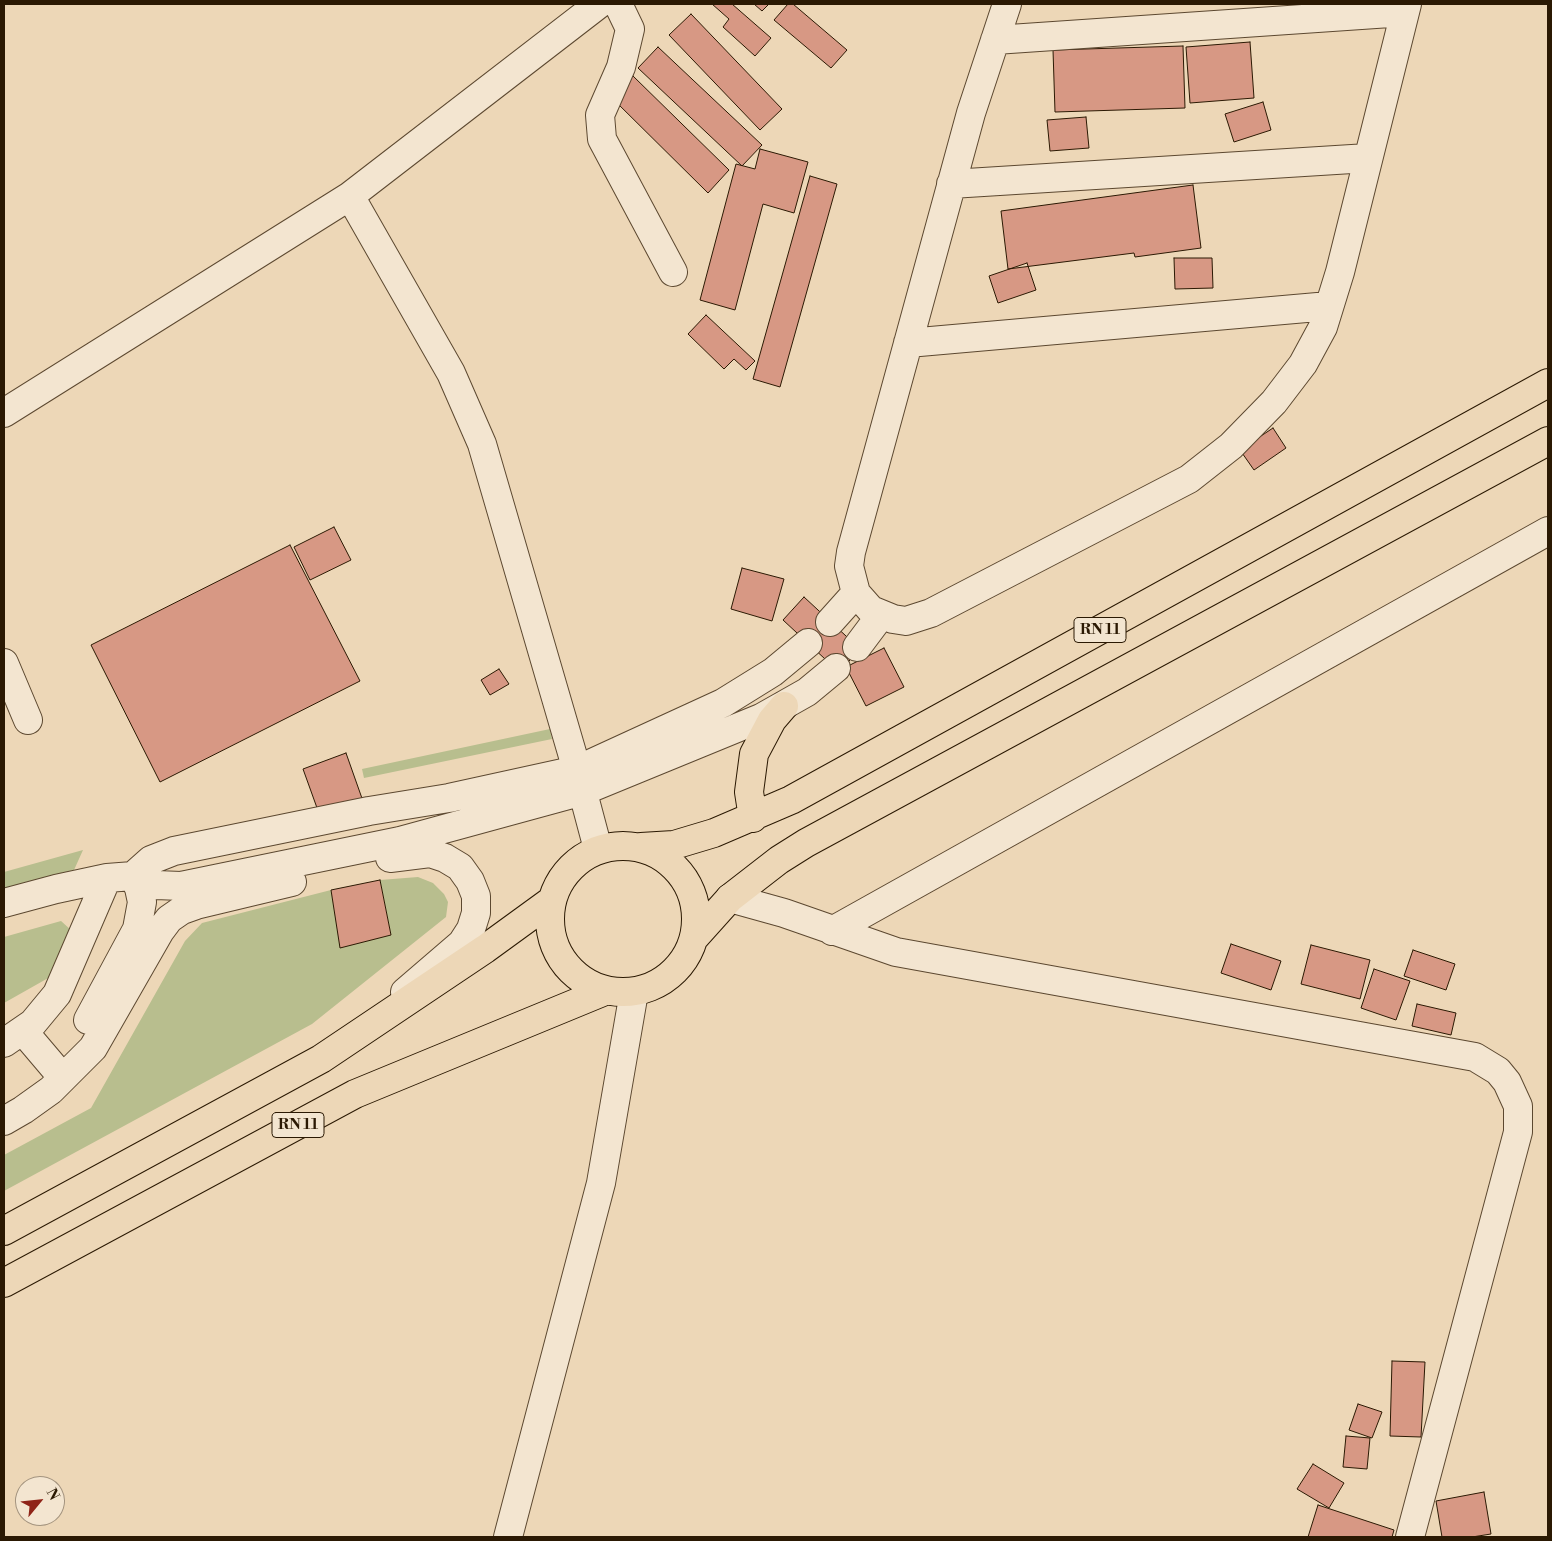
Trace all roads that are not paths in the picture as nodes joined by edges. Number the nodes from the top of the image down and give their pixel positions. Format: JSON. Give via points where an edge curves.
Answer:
{"nodes":[{"id":1,"x":599,"y":4,"type":"edge"},
{"id":2,"x":618,"y":4,"type":"edge"},
{"id":3,"x":1007,"y":4,"type":"edge"},
{"id":4,"x":1406,"y":8,"type":"edge"},
{"id":5,"x":995,"y":40,"type":"junction"},
{"id":6,"x":1368,"y":158,"type":"junction"},
{"id":7,"x":951,"y":184,"type":"junction"},
{"id":8,"x":350,"y":196,"type":"junction"},
{"id":9,"x":673,"y":272,"type":"dead end"},
{"id":10,"x":1329,"y":306,"type":"junction"},
{"id":11,"x":908,"y":342,"type":"junction"},
{"id":12,"x":1548,"y":383,"type":"edge"},
{"id":13,"x":4,"y":413,"type":"edge"},
{"id":14,"x":1548,"y":440,"type":"edge"},
{"id":15,"x":1548,"y":531,"type":"edge"},
{"id":16,"x":856,"y":593,"type":"junction"},
{"id":17,"x":881,"y":615,"type":"junction"},
{"id":18,"x":830,"y":622,"type":"dead end"},
{"id":19,"x":808,"y":643,"type":"dead end"},
{"id":20,"x":857,"y":647,"type":"dead end"},
{"id":21,"x":4,"y":662,"type":"edge"},
{"id":22,"x":836,"y":668,"type":"dead end"},
{"id":23,"x":784,"y":706,"type":"junction"},
{"id":24,"x":28,"y":720,"type":"dead end"},
{"id":25,"x":580,"y":781,"type":"junction"},
{"id":26,"x":753,"y":818,"type":"junction"},
{"id":27,"x":640,"y":848,"type":"junction"},
{"id":28,"x":598,"y":849,"type":"junction"},
{"id":29,"x":120,"y":877,"type":"junction"},
{"id":30,"x":730,"y":898,"type":"junction"},
{"id":31,"x":551,"y":901,"type":"junction"},
{"id":32,"x":4,"y":903,"type":"edge"},
{"id":33,"x":832,"y":931,"type":"junction"},
{"id":34,"x":695,"y":937,"type":"junction"},
{"id":35,"x":605,"y":991,"type":"junction"},
{"id":36,"x":634,"y":992,"type":"junction"},
{"id":37,"x":14,"y":1037,"type":"edge"},
{"id":38,"x":321,"y":1059,"type":"junction"},
{"id":39,"x":63,"y":1078,"type":"junction"},
{"id":40,"x":4,"y":1121,"type":"edge"},
{"id":41,"x":4,"y":1231,"type":"edge"},
{"id":42,"x":4,"y":1284,"type":"edge"},
{"id":43,"x":508,"y":1537,"type":"edge"},
{"id":44,"x":1410,"y":1537,"type":"edge"}],
"edges":[{"from":1,"to":8,"type":"street"},
{"from":2,"to":9,"type":"street","via":[[630,29],[621,67],[600,115],[602,139]]},
{"from":3,"to":5,"type":"street"},
{"from":4,"to":5,"type":"street"},
{"from":4,"to":6,"type":"street"},
{"from":5,"to":7,"type":"street","via":[[970,113]]},
{"from":6,"to":7,"type":"street"},
{"from":6,"to":10,"type":"street"},
{"from":7,"to":11,"type":"street"},
{"from":8,"to":13,"type":"street"},
{"from":8,"to":25,"type":"street","via":[[451,373],[482,444]]},
{"from":10,"to":11,"type":"street"},
{"from":10,"to":17,"type":"street","via":[[1323,327],[1303,364],[1274,402],[1231,446],[1189,479],[931,613],[906,620]]},
{"from":11,"to":16,"type":"street","via":[[851,552],[849,566]]},
{"from":12,"to":26,"type":"highway","number":"RN 11"},
{"from":14,"to":30,"type":"highway","number":"RN 11","via":[[806,843]]},
{"from":15,"to":33,"type":"street"},
{"from":16,"to":17,"type":"street","via":[[871,610]]},
{"from":16,"to":18,"type":"street"},
{"from":17,"to":20,"type":"street"},
{"from":19,"to":25,"type":"street","via":[[773,672],[723,703]]},
{"from":21,"to":24,"type":"street"},
{"from":22,"to":23,"type":"street"},
{"from":23,"to":25,"type":"street"},
{"from":23,"to":26,"type":"highway","via":[[767,728],[754,754],[749,792]]},
{"from":25,"to":28,"type":"street"},
{"from":25,"to":29,"type":"street","via":[[369,811],[174,852]]},
{"from":25,"to":29,"type":"street","via":[[400,841],[181,886],[156,885]]},
{"from":26,"to":27,"type":"highway","number":"RN 11","via":[[674,845]]},
{"from":27,"to":28,"type":"highway","via":[[619,845]]},
{"from":27,"to":34,"type":"highway","via":[[667,860],[686,881],[696,909]]},
{"from":28,"to":31,"type":"highway","via":[[576,861],[560,879]]},
{"from":29,"to":32,"type":"street","via":[[64,886]]},
{"from":29,"to":37,"type":"street","via":[[57,994],[42,1014]]},
{"from":29,"to":39,"type":"street","via":[[139,888],[142,902],[137,929],[78,1039]]},
{"from":30,"to":33,"type":"street"},
{"from":30,"to":34,"type":"highway","number":"RN 11"},
{"from":31,"to":35,"type":"highway","via":[[549,930],[559,958],[579,979]]},
{"from":31,"to":38,"type":"highway","number":"RN 11"},
{"from":33,"to":44,"type":"street","via":[[928,960],[1475,1057],[1498,1072],[1515,1099],[1518,1132]]},
{"from":34,"to":36,"type":"highway","via":[[682,964],[661,983]]},
{"from":35,"to":36,"type":"highway"},
{"from":35,"to":42,"type":"highway","number":"RN 11","via":[[355,1094]]},
{"from":36,"to":43,"type":"street","via":[[601,1183]]},
{"from":37,"to":39,"type":"street"},
{"from":38,"to":39,"type":"street","via":[[462,943],[471,929],[476,896],[460,867],[430,853],[403,855],[182,910],[160,931],[93,1048]]},
{"from":38,"to":41,"type":"highway","number":"RN 11"},
{"from":39,"to":40,"type":"street","via":[[37,1101]]}]}
